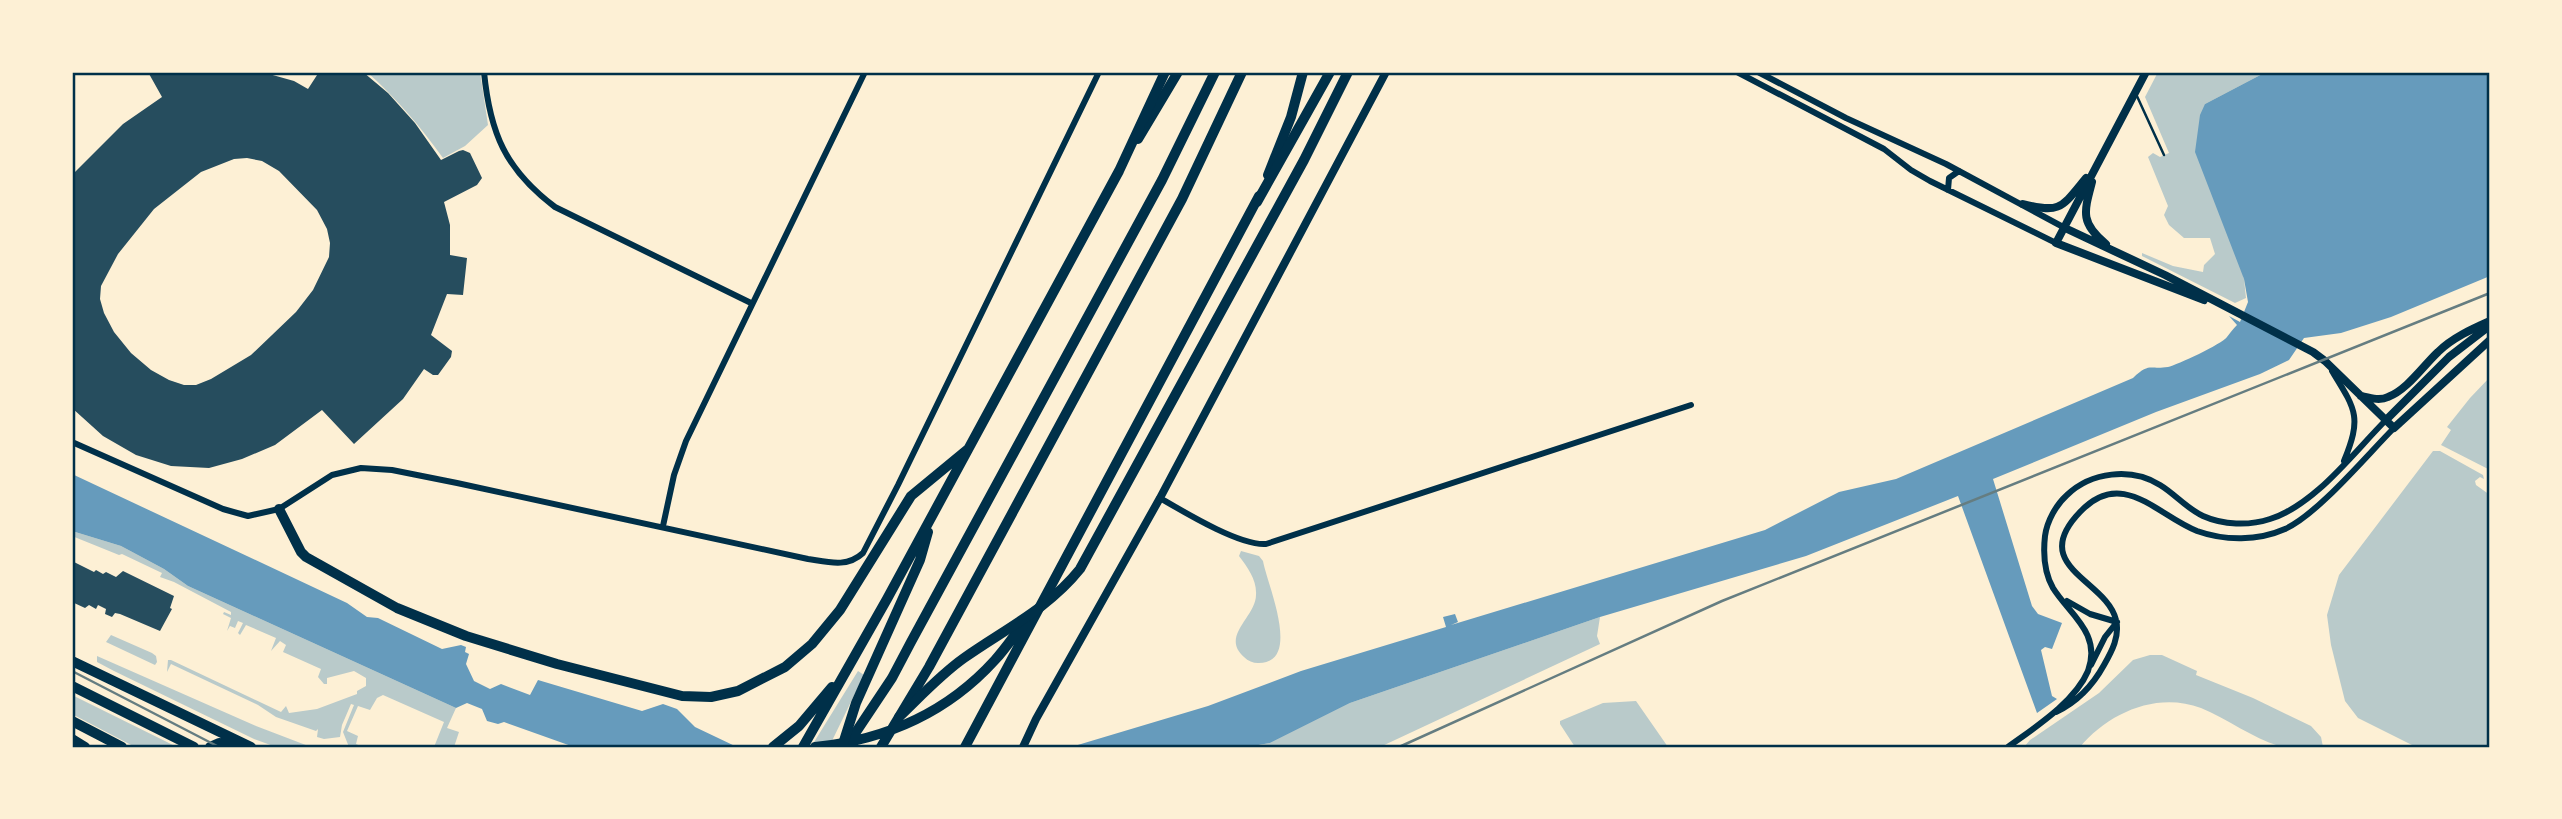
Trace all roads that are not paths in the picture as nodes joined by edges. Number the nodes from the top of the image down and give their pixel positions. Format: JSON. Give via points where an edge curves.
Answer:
{"nodes":[{"id":1,"x":484,"y":72,"type":"edge"},
{"id":2,"x":865,"y":72,"type":"edge"},
{"id":3,"x":1099,"y":72,"type":"edge"},
{"id":4,"x":1165,"y":72,"type":"edge"},
{"id":5,"x":1178,"y":72,"type":"edge"},
{"id":6,"x":1215,"y":72,"type":"edge"},
{"id":7,"x":1242,"y":72,"type":"edge"},
{"id":8,"x":1303,"y":72,"type":"edge"},
{"id":9,"x":1330,"y":72,"type":"edge"},
{"id":10,"x":1348,"y":72,"type":"edge"},
{"id":11,"x":1386,"y":72,"type":"edge"},
{"id":12,"x":1737,"y":72,"type":"edge"},
{"id":13,"x":1758,"y":72,"type":"edge"},
{"id":14,"x":2146,"y":72,"type":"edge"},
{"id":15,"x":1747,"y":74,"type":"edge"},
{"id":16,"x":1772,"y":75,"type":"edge"},
{"id":17,"x":1765,"y":88,"type":"junction"},
{"id":18,"x":2134,"y":91,"type":"junction"},
{"id":19,"x":2164,"y":155,"type":"dead end"},
{"id":20,"x":2095,"y":168,"type":"junction"},
{"id":21,"x":1119,"y":171,"type":"junction"},
{"id":22,"x":1959,"y":171,"type":"junction"},
{"id":23,"x":1948,"y":190,"type":"junction"},
{"id":24,"x":1257,"y":202,"type":"junction"},
{"id":25,"x":2023,"y":204,"type":"junction"},
{"id":26,"x":2064,"y":228,"type":"junction"},
{"id":27,"x":2056,"y":243,"type":"junction"},
{"id":28,"x":2116,"y":252,"type":"junction"},
{"id":29,"x":751,"y":303,"type":"junction"},
{"id":30,"x":2233,"y":311,"type":"junction"},
{"id":31,"x":2490,"y":323,"type":"edge"},
{"id":32,"x":2490,"y":340,"type":"edge"},
{"id":33,"x":2325,"y":360,"type":"junction"},
{"id":34,"x":2361,"y":396,"type":"junction"},
{"id":35,"x":1691,"y":405,"type":"dead end"},
{"id":36,"x":2386,"y":420,"type":"junction"},
{"id":37,"x":2394,"y":428,"type":"junction"},
{"id":38,"x":72,"y":442,"type":"edge"},
{"id":39,"x":968,"y":449,"type":"junction"},
{"id":40,"x":2342,"y":465,"type":"junction"},
{"id":41,"x":1160,"y":498,"type":"junction"},
{"id":42,"x":279,"y":509,"type":"junction"},
{"id":43,"x":932,"y":516,"type":"junction"},
{"id":44,"x":663,"y":526,"type":"junction"},
{"id":45,"x":1046,"y":596,"type":"junction"},
{"id":46,"x":2060,"y":597,"type":"junction"},
{"id":47,"x":2117,"y":622,"type":"junction"},
{"id":48,"x":72,"y":661,"type":"edge"},
{"id":49,"x":2088,"y":671,"type":"junction"},
{"id":50,"x":846,"y":672,"type":"junction"},
{"id":51,"x":72,"y":686,"type":"edge"},
{"id":52,"x":2054,"y":712,"type":"junction"},
{"id":53,"x":900,"y":717,"type":"junction"},
{"id":54,"x":72,"y":721,"type":"edge"},
{"id":55,"x":72,"y":739,"type":"edge"},
{"id":56,"x":85,"y":747,"type":"edge"},
{"id":57,"x":122,"y":747,"type":"edge"},
{"id":58,"x":194,"y":747,"type":"edge"},
{"id":59,"x":209,"y":747,"type":"edge"},
{"id":60,"x":238,"y":747,"type":"edge"},
{"id":61,"x":251,"y":747,"type":"edge"},
{"id":62,"x":773,"y":747,"type":"edge"},
{"id":63,"x":803,"y":747,"type":"edge"},
{"id":64,"x":815,"y":747,"type":"edge"},
{"id":65,"x":844,"y":747,"type":"edge"},
{"id":66,"x":881,"y":747,"type":"edge"},
{"id":67,"x":965,"y":747,"type":"edge"},
{"id":68,"x":1023,"y":747,"type":"edge"},
{"id":69,"x":2008,"y":747,"type":"edge"}],
"edges":[{"from":1,"to":29,"type":"street","via":[[491,119],[504,152],[536,193],[555,207]]},
{"from":2,"to":29,"type":"street"},
{"from":3,"to":44,"type":"street","via":[[863,553],[840,564]]},
{"from":4,"to":21,"type":"highway"},
{"from":5,"to":21,"type":"highway"},
{"from":6,"to":65,"type":"highway","via":[[1162,180],[892,678]]},
{"from":7,"to":53,"type":"highway","via":[[1182,199]]},
{"from":8,"to":24,"type":"highway","via":[[1291,117]]},
{"from":9,"to":24,"type":"highway"},
{"from":10,"to":53,"type":"highway","via":[[1080,569],[1048,603],[950,669]]},
{"from":11,"to":41,"type":"street"},
{"from":12,"to":15,"type":"street"},
{"from":13,"to":16,"type":"street"},
{"from":14,"to":18,"type":"street"},
{"from":15,"to":17,"type":"street"},
{"from":16,"to":17,"type":"street"},
{"from":16,"to":22,"type":"street"},
{"from":17,"to":23,"type":"street","via":[[1884,149]]},
{"from":18,"to":19,"type":"lane"},
{"from":18,"to":20,"type":"street"},
{"from":20,"to":25,"type":"street","via":[[2058,207],[2042,210]]},
{"from":20,"to":26,"type":"street"},
{"from":20,"to":28,"type":"street","via":[[2085,211],[2087,225]]},
{"from":21,"to":39,"type":"highway"},
{"from":22,"to":23,"type":"street","via":[[1949,178]]},
{"from":22,"to":25,"type":"street"},
{"from":23,"to":27,"type":"street"},
{"from":24,"to":45,"type":"highway"},
{"from":25,"to":26,"type":"street"},
{"from":26,"to":27,"type":"street"},
{"from":26,"to":28,"type":"street"},
{"from":27,"to":30,"type":"street"},
{"from":28,"to":30,"type":"street"},
{"from":29,"to":44,"type":"street","via":[[686,441]]},
{"from":30,"to":33,"type":"street"},
{"from":31,"to":34,"type":"street","via":[[2440,350],[2388,398]]},
{"from":31,"to":36,"type":"street"},
{"from":32,"to":37,"type":"street"},
{"from":33,"to":34,"type":"street"},
{"from":33,"to":40,"type":"street","via":[[2354,412],[2355,430]]},
{"from":34,"to":36,"type":"street"},
{"from":35,"to":41,"type":"street","via":[[1266,544],[1238,538]]},
{"from":36,"to":37,"type":"street"},
{"from":36,"to":40,"type":"street"},
{"from":37,"to":47,"type":"street","via":[[2305,516],[2267,535],[2231,538],[2195,530],[2133,495],[2108,494],[2094,499],[2070,524],[2064,555],[2073,572],[2110,605]]},
{"from":38,"to":42,"type":"street","via":[[223,509],[248,516]]},
{"from":39,"to":42,"type":"highway","via":[[911,496],[839,610],[812,644],[785,667],[738,691],[711,697],[682,696],[557,664],[466,636],[397,608],[301,552]]},
{"from":39,"to":43,"type":"highway"},
{"from":40,"to":46,"type":"street","via":[[2292,509],[2243,524],[2204,516],[2145,478],[2111,474],[2088,480],[2064,497],[2046,532],[2045,561]]},
{"from":41,"to":68,"type":"street"},
{"from":42,"to":44,"type":"street","via":[[332,475],[361,468]]},
{"from":43,"to":50,"type":"highway"},
{"from":43,"to":65,"type":"highway","via":[[920,560],[856,703]]},
{"from":45,"to":64,"type":"highway","via":[[996,659],[947,702],[880,735]]},
{"from":45,"to":67,"type":"highway"},
{"from":46,"to":47,"type":"street","via":[[2090,614]]},
{"from":46,"to":49,"type":"street","via":[[2084,627],[2090,648]]},
{"from":47,"to":49,"type":"street"},
{"from":47,"to":52,"type":"street","via":[[2116,640],[2099,674],[2077,700]]},
{"from":48,"to":61,"type":"main road"},
{"from":49,"to":52,"type":"street"},
{"from":50,"to":62,"type":"highway","via":[[799,726]]},
{"from":50,"to":63,"type":"highway"},
{"from":51,"to":58,"type":"main road"},
{"from":52,"to":69,"type":"street"},
{"from":53,"to":66,"type":"highway"},
{"from":54,"to":57,"type":"highway"},
{"from":55,"to":56,"type":"highway"},
{"from":59,"to":60,"type":"main road","via":[[219,743]]}]}
